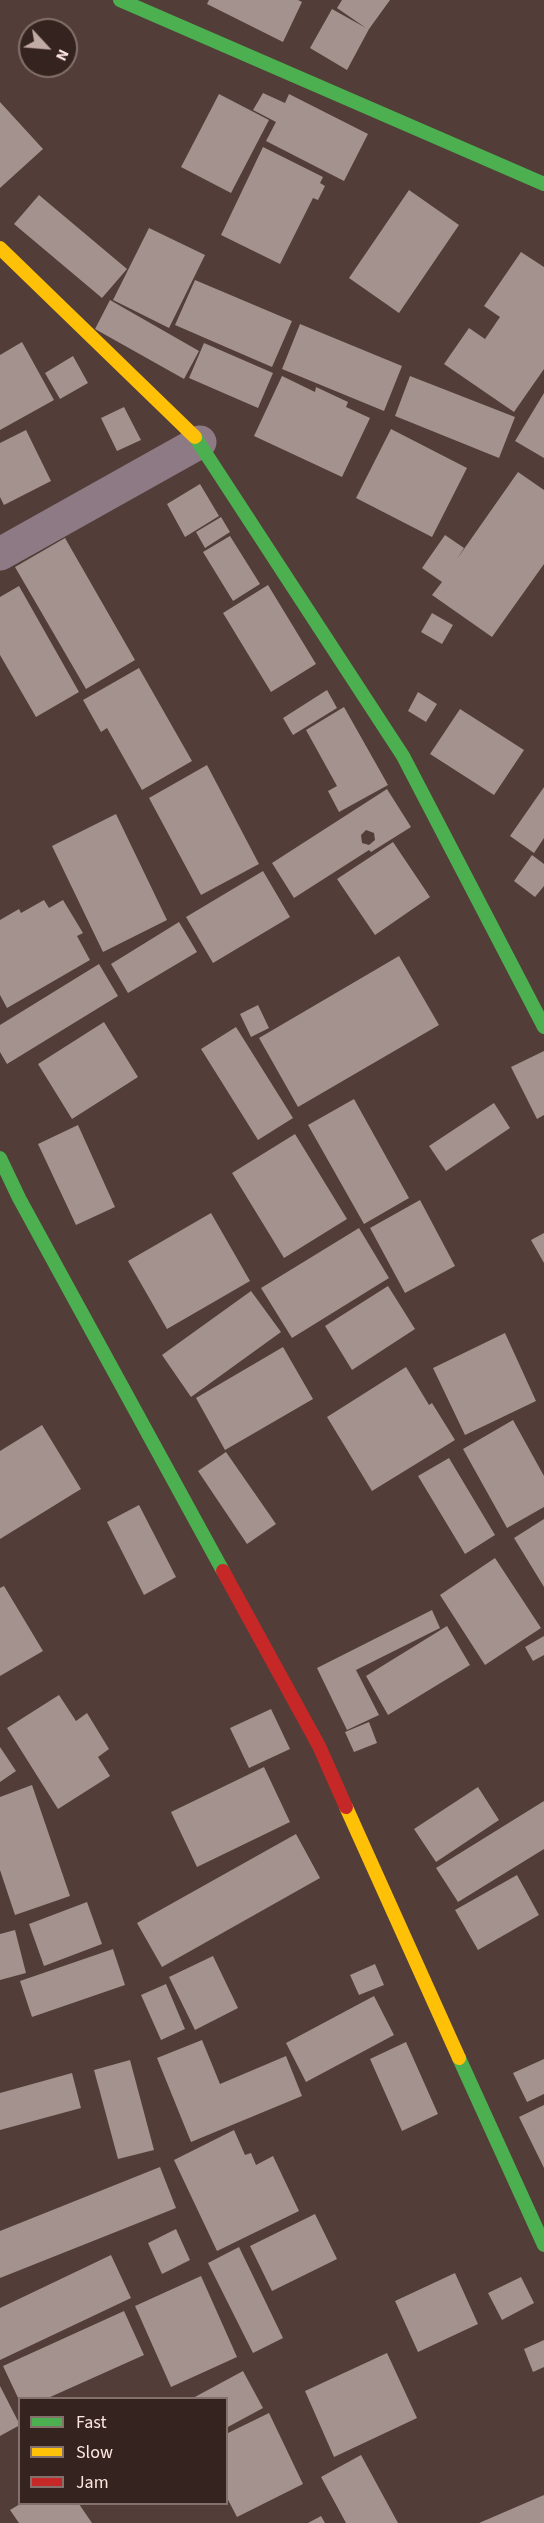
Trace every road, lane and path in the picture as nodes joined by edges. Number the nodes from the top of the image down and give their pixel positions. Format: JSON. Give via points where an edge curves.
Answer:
{"nodes":[{"id":1,"x":120,"y":0,"type":"edge"},
{"id":2,"x":544,"y":184,"type":"edge"},
{"id":3,"x":0,"y":248,"type":"edge"},
{"id":4,"x":200,"y":442,"type":"junction"},
{"id":5,"x":0,"y":554,"type":"edge"},
{"id":6,"x":544,"y":1028,"type":"edge"},
{"id":7,"x":0,"y":1158,"type":"edge"},
{"id":8,"x":544,"y":2245,"type":"edge"}],
"edges":[{"from":1,"to":2,"type":"street"},
{"from":3,"to":4,"type":"street"},
{"from":4,"to":5,"type":"street"},
{"from":4,"to":6,"type":"street","via":[[403,756]]},
{"from":7,"to":8,"type":"street","via":[[24,1209],[319,1746]]}]}
